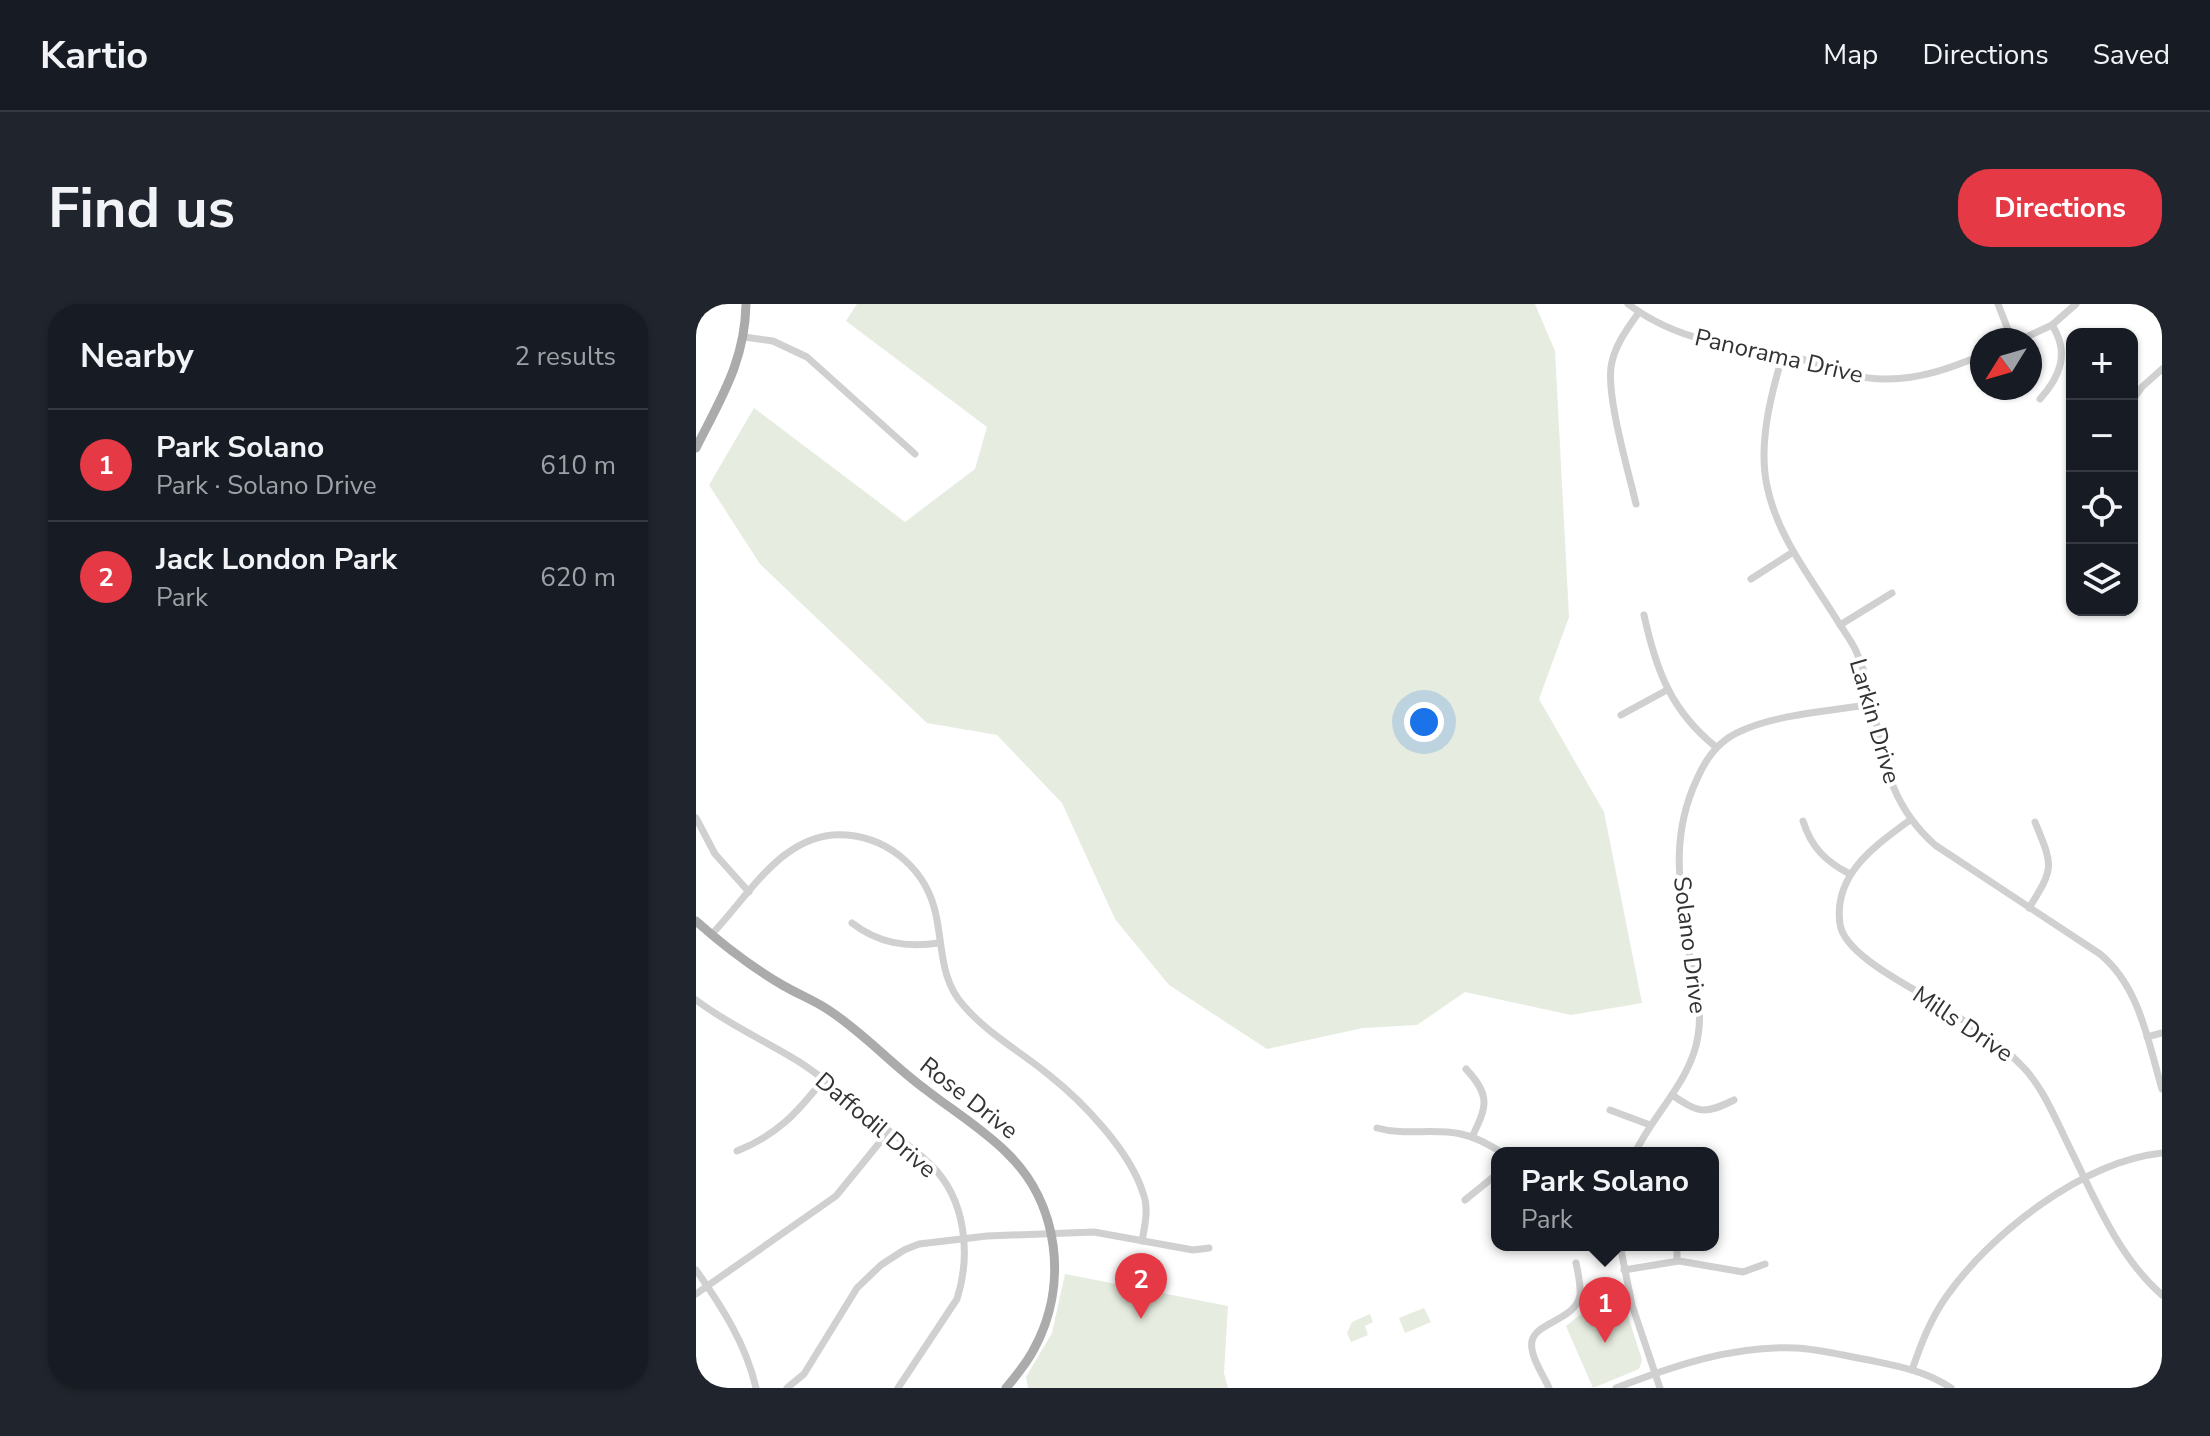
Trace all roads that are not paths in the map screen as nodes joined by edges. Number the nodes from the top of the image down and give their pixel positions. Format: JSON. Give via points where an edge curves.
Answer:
{"nodes":[{"id":1,"x":746,"y":304,"type":"edge"},
{"id":2,"x":1628,"y":304,"type":"edge"},
{"id":3,"x":1998,"y":304,"type":"edge"},
{"id":4,"x":2076,"y":304,"type":"edge"},
{"id":5,"x":1639,"y":312,"type":"junction"},
{"id":6,"x":2052,"y":325,"type":"junction"},
{"id":7,"x":2007,"y":328,"type":"edge"},
{"id":8,"x":2042,"y":330,"type":"edge"},
{"id":9,"x":744,"y":337,"type":"junction"},
{"id":10,"x":1783,"y":354,"type":"junction"},
{"id":11,"x":1970,"y":359,"type":"edge"},
{"id":12,"x":2162,"y":369,"type":"edge"},
{"id":13,"x":2042,"y":396,"type":"edge"},
{"id":14,"x":2133,"y":400,"type":"edge"},
{"id":15,"x":696,"y":448,"type":"edge"},
{"id":16,"x":915,"y":454,"type":"dead end"},
{"id":17,"x":1636,"y":504,"type":"dead end"},
{"id":18,"x":1793,"y":552,"type":"junction"},
{"id":19,"x":1751,"y":579,"type":"dead end"},
{"id":20,"x":1892,"y":593,"type":"dead end"},
{"id":21,"x":1644,"y":615,"type":"dead end"},
{"id":22,"x":1840,"y":625,"type":"junction"},
{"id":23,"x":1667,"y":690,"type":"junction"},
{"id":24,"x":1872,"y":704,"type":"junction"},
{"id":25,"x":1621,"y":715,"type":"dead end"},
{"id":26,"x":1716,"y":747,"type":"junction"},
{"id":27,"x":696,"y":818,"type":"edge"},
{"id":28,"x":1910,"y":820,"type":"junction"},
{"id":29,"x":1803,"y":821,"type":"dead end"},
{"id":30,"x":2035,"y":822,"type":"dead end"},
{"id":31,"x":1850,"y":874,"type":"junction"},
{"id":32,"x":749,"y":892,"type":"junction"},
{"id":33,"x":2029,"y":908,"type":"junction"},
{"id":34,"x":696,"y":921,"type":"edge"},
{"id":35,"x":852,"y":923,"type":"dead end"},
{"id":36,"x":711,"y":935,"type":"junction"},
{"id":37,"x":939,"y":943,"type":"junction"},
{"id":38,"x":696,"y":1000,"type":"edge"},
{"id":39,"x":2162,"y":1033,"type":"edge"},
{"id":40,"x":2147,"y":1037,"type":"junction"},
{"id":41,"x":1466,"y":1069,"type":"dead end"},
{"id":42,"x":823,"y":1080,"type":"junction"},
{"id":43,"x":2162,"y":1089,"type":"edge"},
{"id":44,"x":1672,"y":1095,"type":"junction"},
{"id":45,"x":1734,"y":1100,"type":"dead end"},
{"id":46,"x":1610,"y":1110,"type":"dead end"},
{"id":47,"x":1650,"y":1125,"type":"junction"},
{"id":48,"x":1377,"y":1128,"type":"dead end"},
{"id":49,"x":889,"y":1131,"type":"junction"},
{"id":50,"x":1472,"y":1137,"type":"junction"},
{"id":51,"x":1491,"y":1147,"type":"edge"},
{"id":52,"x":1638,"y":1147,"type":"edge"},
{"id":53,"x":737,"y":1151,"type":"dead end"},
{"id":54,"x":2162,"y":1153,"type":"edge"},
{"id":55,"x":1491,"y":1179,"type":"edge"},
{"id":56,"x":2086,"y":1179,"type":"junction"},
{"id":57,"x":1465,"y":1200,"type":"dead end"},
{"id":58,"x":1051,"y":1233,"type":"junction"},
{"id":59,"x":964,"y":1238,"type":"junction"},
{"id":60,"x":1142,"y":1241,"type":"junction"},
{"id":61,"x":1209,"y":1248,"type":"dead end"},
{"id":62,"x":1621,"y":1251,"type":"edge"},
{"id":63,"x":1677,"y":1251,"type":"edge"},
{"id":64,"x":1677,"y":1261,"type":"junction"},
{"id":65,"x":1576,"y":1263,"type":"dead end"},
{"id":66,"x":1765,"y":1264,"type":"dead end"},
{"id":67,"x":696,"y":1270,"type":"edge"},
{"id":68,"x":1624,"y":1270,"type":"junction"},
{"id":69,"x":708,"y":1287,"type":"junction"},
{"id":70,"x":696,"y":1294,"type":"edge"},
{"id":71,"x":2162,"y":1295,"type":"edge"},
{"id":72,"x":1912,"y":1370,"type":"junction"},
{"id":73,"x":1655,"y":1373,"type":"junction"},
{"id":74,"x":1010,"y":1387,"type":"edge"},
{"id":75,"x":756,"y":1388,"type":"edge"},
{"id":76,"x":787,"y":1388,"type":"edge"},
{"id":77,"x":898,"y":1388,"type":"edge"},
{"id":78,"x":1549,"y":1388,"type":"edge"},
{"id":79,"x":1616,"y":1388,"type":"edge"},
{"id":80,"x":1660,"y":1388,"type":"edge"},
{"id":81,"x":1951,"y":1388,"type":"edge"}],
"edges":[{"from":1,"to":9,"type":"main road"},
{"from":2,"to":5,"type":"street","name":"Panorama Drive"},
{"from":3,"to":7,"type":"street"},
{"from":4,"to":6,"type":"street"},
{"from":5,"to":10,"type":"street","name":"Panorama Drive","via":[[1693,336]]},
{"from":5,"to":17,"type":"street","via":[[1620,339],[1610,369]]},
{"from":6,"to":8,"type":"street"},
{"from":6,"to":13,"type":"street","via":[[2060,337],[2061,362],[2059,374]]},
{"from":9,"to":15,"type":"main road","via":[[731,378]]},
{"from":9,"to":16,"type":"street","via":[[773,341],[807,357]]},
{"from":10,"to":11,"type":"street","name":"Panorama Drive","via":[[1843,374],[1886,379],[1926,375]]},
{"from":10,"to":18,"type":"street","name":"Larkin Drive","via":[[1764,467],[1776,515]]},
{"from":12,"to":14,"type":"street"},
{"from":18,"to":19,"type":"street"},
{"from":18,"to":22,"type":"street","name":"Larkin Drive"},
{"from":20,"to":22,"type":"street"},
{"from":21,"to":23,"type":"street"},
{"from":22,"to":24,"type":"street","name":"Larkin Drive","via":[[1855,648]]},
{"from":23,"to":25,"type":"street"},
{"from":23,"to":26,"type":"street"},
{"from":24,"to":26,"type":"street","name":"Solano Drive","via":[[1757,725]]},
{"from":24,"to":28,"type":"street","name":"Larkin Drive","via":[[1887,773]]},
{"from":26,"to":44,"type":"street","name":"Solano Drive","via":[[1685,803],[1680,825],[1683,904],[1700,1020],[1694,1054]]},
{"from":27,"to":32,"type":"street","via":[[715,854]]},
{"from":28,"to":31,"type":"street","name":"Mills Drive","via":[[1866,853]]},
{"from":28,"to":33,"type":"street","name":"Larkin Drive","via":[[1935,845]]},
{"from":29,"to":31,"type":"street","via":[[1817,849]]},
{"from":30,"to":33,"type":"street","via":[[2050,866]]},
{"from":31,"to":56,"type":"street","name":"Mills Drive","via":[[1839,906],[1842,932],[1851,945],[2022,1065],[2050,1106]]},
{"from":32,"to":36,"type":"street"},
{"from":32,"to":37,"type":"street","via":[[786,853],[815,839],[847,835],[871,840],[893,849],[918,874],[936,914]]},
{"from":33,"to":40,"type":"street","name":"Larkin Drive","via":[[2116,966]]},
{"from":34,"to":36,"type":"main road","name":"Rose Drive"},
{"from":35,"to":37,"type":"street","via":[[894,944]]},
{"from":36,"to":58,"type":"main road","name":"Rose Drive","via":[[849,1024],[996,1142],[1036,1191]]},
{"from":37,"to":60,"type":"street","via":[[945,972],[962,1005],[1071,1095],[1131,1168],[1144,1194]]},
{"from":38,"to":42,"type":"street","name":"Daffodil Drive"},
{"from":39,"to":40,"type":"street"},
{"from":40,"to":43,"type":"street","name":"Larkin Drive"},
{"from":41,"to":50,"type":"street","via":[[1485,1097]]},
{"from":42,"to":49,"type":"street","name":"Daffodil Drive"},
{"from":42,"to":53,"type":"street","via":[[772,1134]]},
{"from":44,"to":45,"type":"street","via":[[1705,1111]]},
{"from":44,"to":47,"type":"street","name":"Solano Drive"},
{"from":46,"to":47,"type":"street"},
{"from":47,"to":52,"type":"street","name":"Solano Drive"},
{"from":48,"to":50,"type":"street"},
{"from":49,"to":59,"type":"street","name":"Daffodil Drive","via":[[941,1178]]},
{"from":49,"to":69,"type":"street","via":[[836,1196]]},
{"from":50,"to":51,"type":"street"},
{"from":54,"to":56,"type":"street","via":[[2125,1161]]},
{"from":55,"to":57,"type":"street"},
{"from":56,"to":71,"type":"street","name":"Mills Drive","via":[[2130,1260]]},
{"from":56,"to":72,"type":"street","via":[[2040,1205],[1960,1278],[1933,1316]]},
{"from":58,"to":59,"type":"street"},
{"from":58,"to":60,"type":"street","via":[[1094,1232]]},
{"from":58,"to":74,"type":"main road","name":"Rose Drive","via":[[1051,1305],[1034,1349]]},
{"from":59,"to":76,"type":"street","via":[[919,1244],[881,1265],[857,1288],[804,1374]]},
{"from":59,"to":77,"type":"street","name":"Daffodil Drive","via":[[965,1269],[957,1299]]},
{"from":60,"to":61,"type":"street"},
{"from":62,"to":68,"type":"street"},
{"from":63,"to":64,"type":"street"},
{"from":64,"to":66,"type":"street","via":[[1743,1272]]},
{"from":64,"to":68,"type":"street"},
{"from":65,"to":78,"type":"street","via":[[1577,1303],[1532,1339]]},
{"from":67,"to":69,"type":"street"},
{"from":68,"to":73,"type":"street"},
{"from":69,"to":70,"type":"street"},
{"from":69,"to":75,"type":"street","via":[[750,1363]]},
{"from":72,"to":73,"type":"street","via":[[1799,1348],[1769,1348]]},
{"from":72,"to":81,"type":"street"},
{"from":73,"to":79,"type":"street"},
{"from":73,"to":80,"type":"street"}]}
